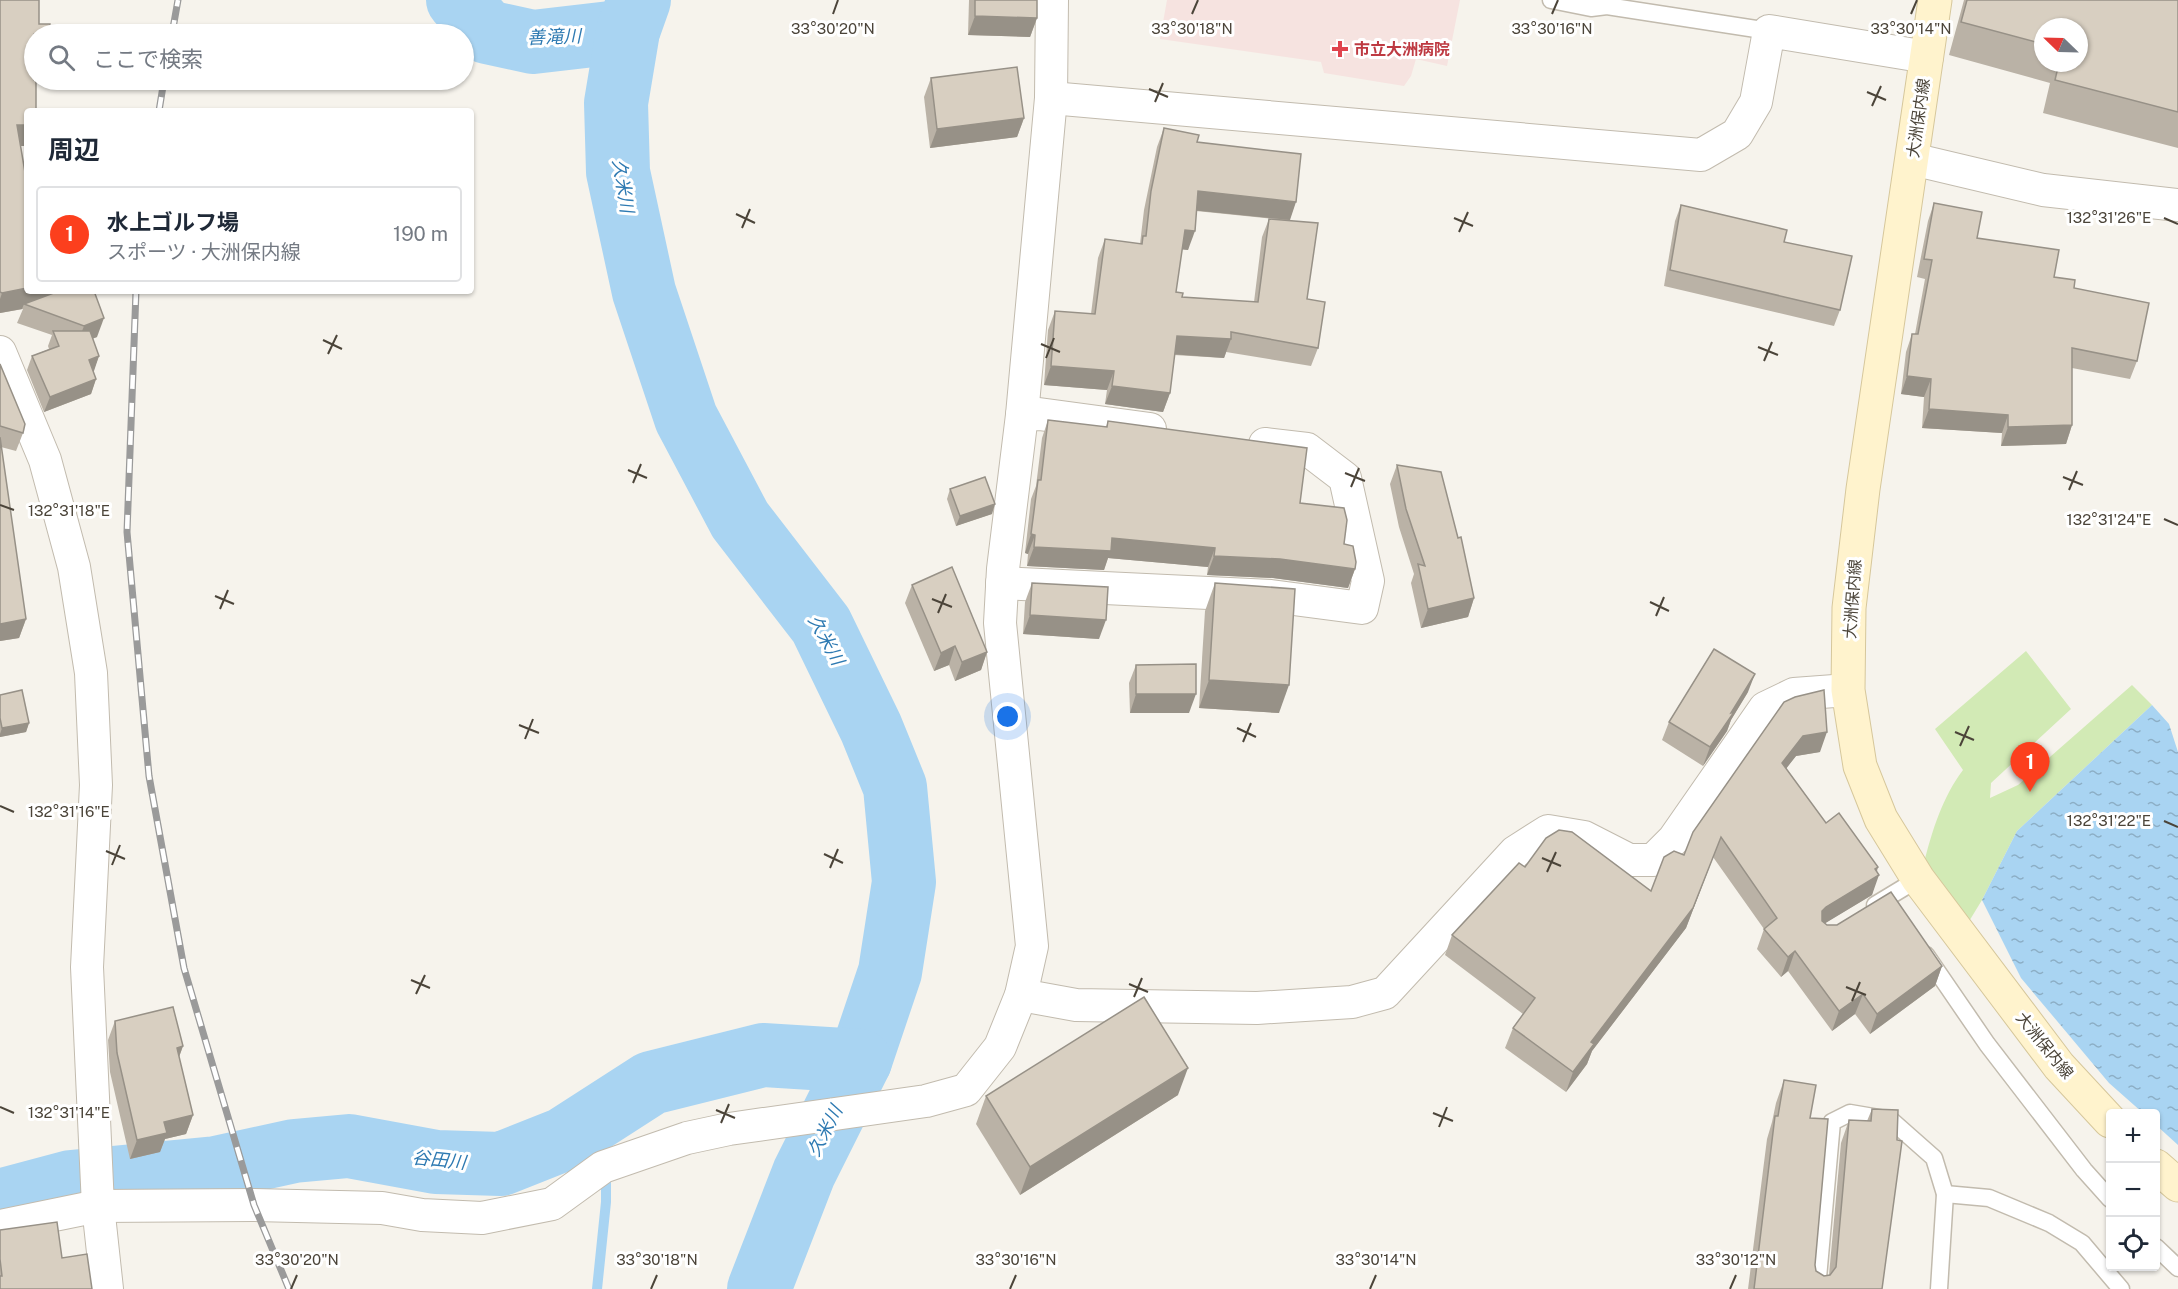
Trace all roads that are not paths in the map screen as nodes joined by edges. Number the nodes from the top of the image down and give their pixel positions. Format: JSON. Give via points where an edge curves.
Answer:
{"nodes":[{"id":1,"x":1052,"y":0,"type":"edge"},
{"id":2,"x":1551,"y":0,"type":"edge"},
{"id":3,"x":1935,"y":0,"type":"edge"},
{"id":4,"x":1607,"y":3,"type":"edge"},
{"id":5,"x":1769,"y":31,"type":"junction"},
{"id":6,"x":1927,"y":57,"type":"junction"},
{"id":7,"x":1051,"y":98,"type":"junction"},
{"id":8,"x":1912,"y":159,"type":"junction"},
{"id":9,"x":2178,"y":206,"type":"edge"},
{"id":10,"x":0,"y":352,"type":"edge"},
{"id":11,"x":1022,"y":415,"type":"junction"},
{"id":12,"x":1179,"y":432,"type":"edge"},
{"id":13,"x":1237,"y":440,"type":"edge"},
{"id":14,"x":1002,"y":583,"type":"junction"},
{"id":15,"x":1848,"y":690,"type":"junction"},
{"id":16,"x":1918,"y":879,"type":"junction"},
{"id":17,"x":1890,"y":896,"type":"junction"},
{"id":18,"x":1862,"y":913,"type":"edge"},
{"id":19,"x":1901,"y":914,"type":"edge"},
{"id":20,"x":1918,"y":941,"type":"edge"},
{"id":21,"x":1021,"y":995,"type":"junction"},
{"id":22,"x":2106,"y":1117,"type":"edge"},
{"id":23,"x":2160,"y":1169,"type":"edge"},
{"id":24,"x":2178,"y":1185,"type":"edge"},
{"id":25,"x":1945,"y":1194,"type":"junction"},
{"id":26,"x":2106,"y":1195,"type":"edge"},
{"id":27,"x":98,"y":1206,"type":"junction"},
{"id":28,"x":0,"y":1226,"type":"edge"},
{"id":29,"x":2160,"y":1251,"type":"edge"},
{"id":30,"x":2178,"y":1268,"type":"edge"},
{"id":31,"x":107,"y":1289,"type":"edge"},
{"id":32,"x":1817,"y":1289,"type":"edge"},
{"id":33,"x":1939,"y":1289,"type":"edge"},
{"id":34,"x":2121,"y":1289,"type":"edge"}],
"edges":[{"from":1,"to":7,"type":"street"},
{"from":2,"to":4,"type":"lane","via":[[1591,8]]},
{"from":3,"to":6,"type":"main road","name":"大洲保内線"},
{"from":4,"to":5,"type":"lane"},
{"from":5,"to":6,"type":"street"},
{"from":5,"to":7,"type":"street","via":[[1756,102],[1737,134],[1701,155]]},
{"from":6,"to":8,"type":"main road","name":"大洲保内線"},
{"from":7,"to":11,"type":"street"},
{"from":8,"to":9,"type":"street","via":[[2043,189]]},
{"from":8,"to":15,"type":"main road","name":"大洲保内線","via":[[1863,489],[1849,608]]},
{"from":10,"to":27,"type":"street","via":[[45,460],[74,567],[91,673],[96,786],[87,967]]},
{"from":11,"to":12,"type":"street"},
{"from":11,"to":14,"type":"street"},
{"from":13,"to":14,"type":"street","via":[[1306,449],[1345,478],[1368,581],[1362,608],[1271,596]]},
{"from":14,"to":21,"type":"street","via":[[1000,623],[1032,946]]},
{"from":15,"to":16,"type":"main road","name":"大洲保内線","via":[[1860,766],[1881,819]]},
{"from":15,"to":21,"type":"street","via":[[1794,694],[1765,708],[1674,839],[1653,860],[1629,860],[1584,837],[1548,831],[1515,852],[1385,993],[1352,1002],[1257,1008],[1076,1005]]},
{"from":16,"to":17,"type":"lane"},
{"from":16,"to":22,"type":"main road","name":"大洲保内線","via":[[2059,1066]]},
{"from":17,"to":18,"type":"lane"},
{"from":17,"to":19,"type":"lane"},
{"from":20,"to":26,"type":"lane","via":[[1988,1044]]},
{"from":21,"to":27,"type":"street","via":[[1000,1047],[966,1090],[926,1101],[687,1138],[603,1167],[552,1204],[482,1218],[382,1208]]},
{"from":23,"to":24,"type":"main road"},
{"from":25,"to":32,"type":"lane","via":[[1934,1158],[1891,1120],[1850,1113],[1832,1122]]},
{"from":25,"to":33,"type":"lane"},
{"from":25,"to":34,"type":"lane","via":[[1989,1198],[2049,1223],[2082,1243]]},
{"from":27,"to":28,"type":"street"},
{"from":27,"to":31,"type":"street"},
{"from":29,"to":30,"type":"lane"}]}
